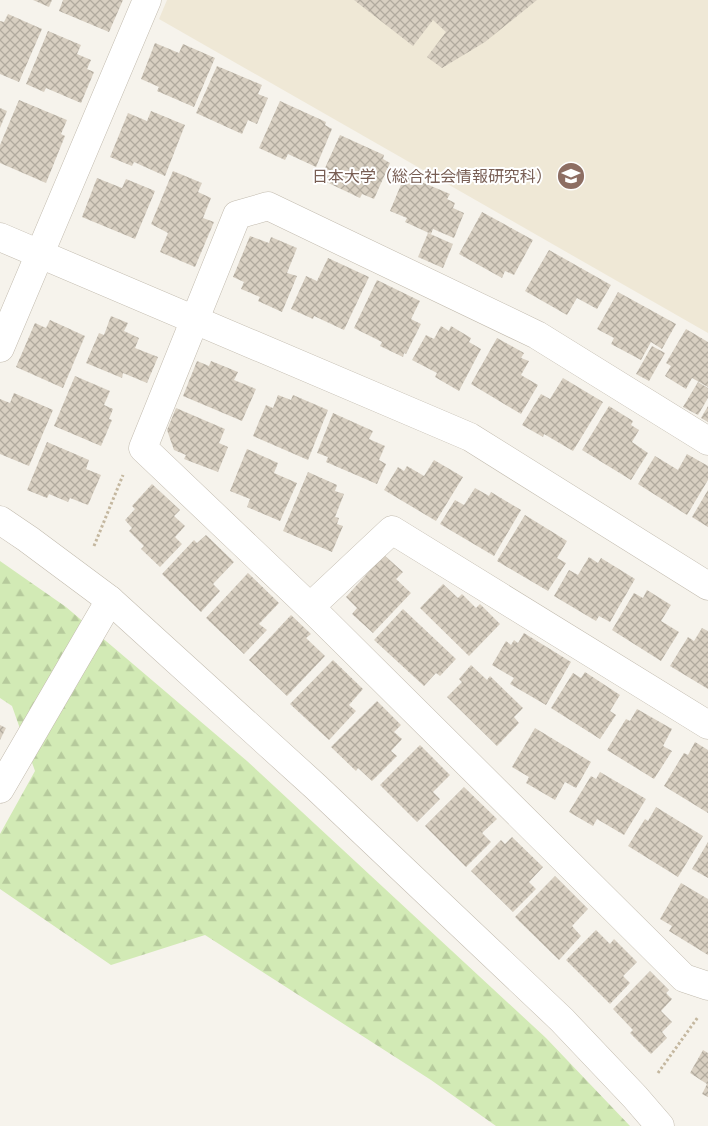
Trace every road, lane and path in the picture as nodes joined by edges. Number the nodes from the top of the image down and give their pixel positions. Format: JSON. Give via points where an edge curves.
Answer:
{"nodes":[{"id":1,"x":147,"y":0,"type":"edge"},
{"id":2,"x":0,"y":237,"type":"edge"},
{"id":3,"x":40,"y":253,"type":"junction"},
{"id":4,"x":195,"y":320,"type":"junction"},
{"id":5,"x":0,"y":348,"type":"edge"},
{"id":6,"x":708,"y":441,"type":"edge"},
{"id":7,"x":143,"y":448,"type":"junction"},
{"id":8,"x":0,"y":520,"type":"edge"},
{"id":9,"x":91,"y":553,"type":"dead end"},
{"id":10,"x":708,"y":586,"type":"edge"},
{"id":11,"x":110,"y":600,"type":"junction"},
{"id":12,"x":310,"y":607,"type":"junction"},
{"id":13,"x":708,"y":725,"type":"edge"},
{"id":14,"x":0,"y":789,"type":"edge"},
{"id":15,"x":708,"y":986,"type":"edge"},
{"id":16,"x":700,"y":1014,"type":"dead end"},
{"id":17,"x":635,"y":1097,"type":"junction"},
{"id":18,"x":660,"y":1126,"type":"edge"}],
"edges":[{"from":1,"to":3,"type":"street"},
{"from":2,"to":3,"type":"street"},
{"from":3,"to":4,"type":"street"},
{"from":3,"to":5,"type":"street"},
{"from":4,"to":6,"type":"street","via":[[237,215],[268,206],[537,335]]},
{"from":4,"to":7,"type":"street"},
{"from":4,"to":10,"type":"street","via":[[470,437]]},
{"from":7,"to":9,"type":"path","via":[[130,458]]},
{"from":7,"to":12,"type":"street"},
{"from":8,"to":11,"type":"street"},
{"from":11,"to":14,"type":"street"},
{"from":11,"to":17,"type":"street","via":[[473,934],[562,1020]]},
{"from":12,"to":13,"type":"street","via":[[392,530]]},
{"from":12,"to":15,"type":"street","via":[[684,978]]},
{"from":16,"to":17,"type":"path","via":[[664,1066]]},
{"from":17,"to":18,"type":"street"}]}
